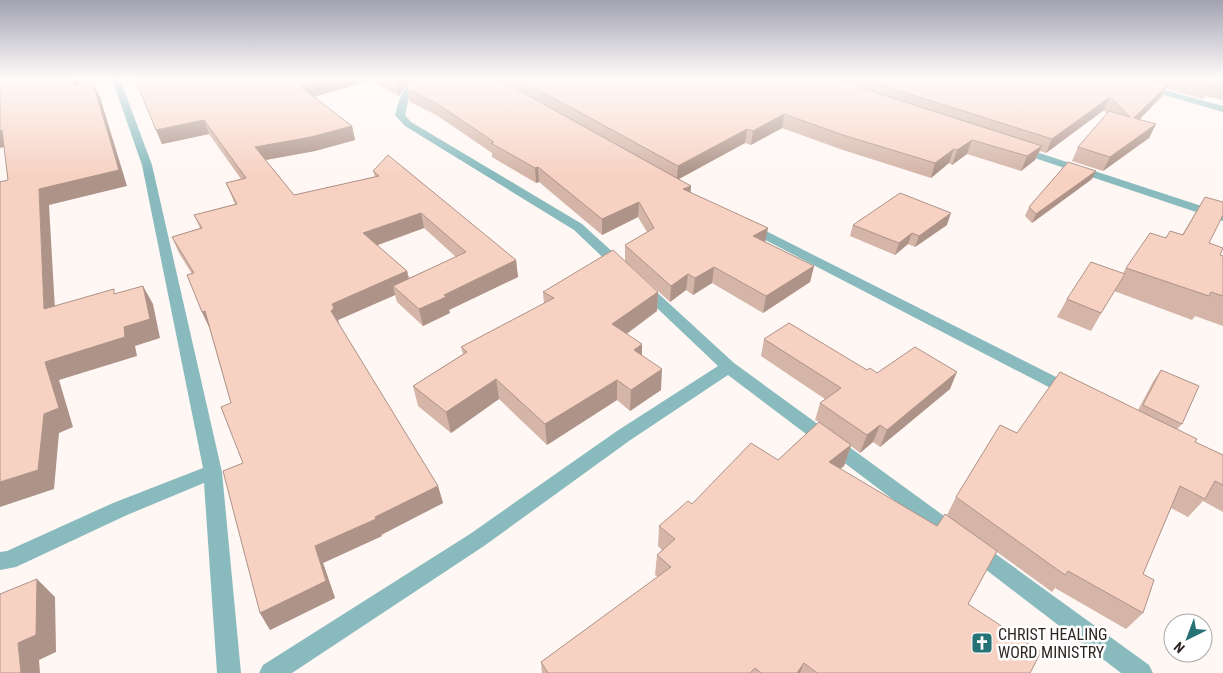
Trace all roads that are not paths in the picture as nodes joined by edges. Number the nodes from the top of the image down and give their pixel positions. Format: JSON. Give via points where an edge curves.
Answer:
{"nodes":[{"id":1,"x":127,"y":110,"type":"edge"},
{"id":2,"x":401,"y":110,"type":"edge"},
{"id":3,"x":1006,"y":145,"type":"edge"},
{"id":4,"x":1223,"y":218,"type":"edge"},
{"id":5,"x":738,"y":221,"type":"edge"},
{"id":6,"x":728,"y":367,"type":"junction"},
{"id":7,"x":1082,"y":397,"type":"edge"},
{"id":8,"x":213,"y":472,"type":"junction"},
{"id":9,"x":0,"y":562,"type":"edge"},
{"id":10,"x":229,"y":673,"type":"edge"},
{"id":11,"x":271,"y":673,"type":"edge"},
{"id":12,"x":1141,"y":673,"type":"edge"}],
"edges":[{"from":1,"to":8,"type":"street","via":[[147,165]]},
{"from":2,"to":6,"type":"street","via":[[400,115],[408,124],[578,226]]},
{"from":3,"to":4,"type":"street"},
{"from":5,"to":7,"type":"street"},
{"from":6,"to":11,"type":"street","via":[[623,436],[477,540]]},
{"from":6,"to":12,"type":"street"},
{"from":8,"to":9,"type":"street"},
{"from":8,"to":10,"type":"street"}]}
